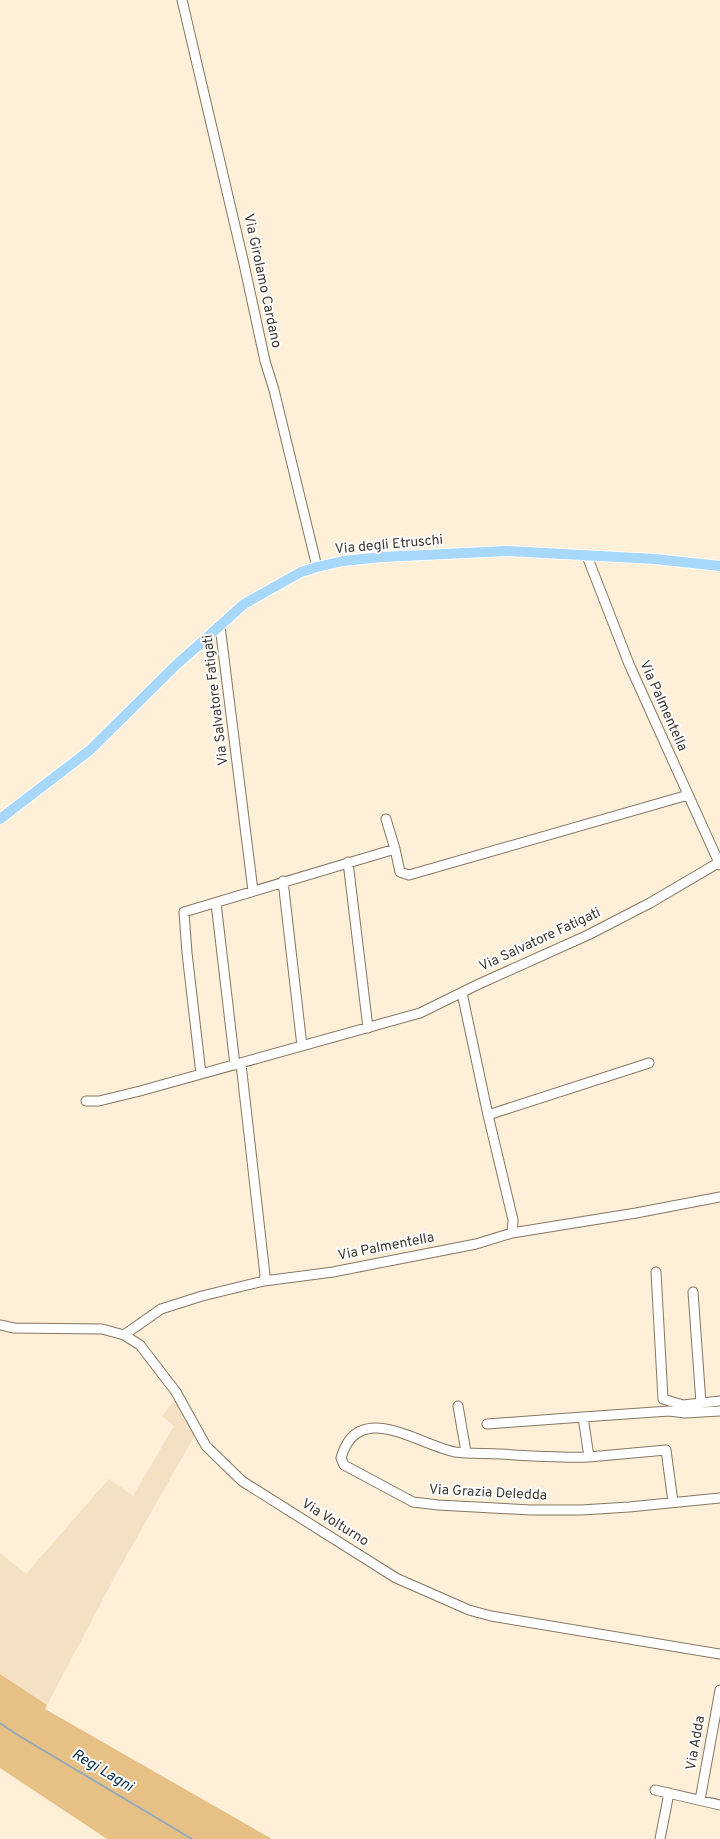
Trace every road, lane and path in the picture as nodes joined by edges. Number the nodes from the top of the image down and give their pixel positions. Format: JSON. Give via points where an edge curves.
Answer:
{"nodes":[{"id":1,"x":182,"y":0,"type":"edge"},
{"id":2,"x":587,"y":556,"type":"junction"},
{"id":3,"x":720,"y":566,"type":"edge"},
{"id":4,"x":317,"y":567,"type":"junction"},
{"id":5,"x":220,"y":626,"type":"junction"},
{"id":6,"x":688,"y":794,"type":"junction"},
{"id":7,"x":386,"y":818,"type":"dead end"},
{"id":8,"x":0,"y":819,"type":"edge"},
{"id":9,"x":395,"y":849,"type":"junction"},
{"id":10,"x":348,"y":862,"type":"junction"},
{"id":11,"x":719,"y":864,"type":"edge"},
{"id":12,"x":283,"y":881,"type":"junction"},
{"id":13,"x":253,"y":891,"type":"junction"},
{"id":14,"x":216,"y":903,"type":"junction"},
{"id":15,"x":462,"y":993,"type":"junction"},
{"id":16,"x":368,"y":1028,"type":"junction"},
{"id":17,"x":302,"y":1046,"type":"junction"},
{"id":18,"x":649,"y":1063,"type":"dead end"},
{"id":19,"x":238,"y":1064,"type":"junction"},
{"id":20,"x":201,"y":1074,"type":"junction"},
{"id":21,"x":86,"y":1101,"type":"dead end"},
{"id":22,"x":488,"y":1115,"type":"junction"},
{"id":23,"x":720,"y":1197,"type":"edge"},
{"id":24,"x":512,"y":1233,"type":"junction"},
{"id":25,"x":656,"y":1272,"type":"dead end"},
{"id":26,"x":264,"y":1281,"type":"junction"},
{"id":27,"x":694,"y":1292,"type":"dead end"},
{"id":28,"x":0,"y":1325,"type":"edge"},
{"id":29,"x":124,"y":1335,"type":"junction"},
{"id":30,"x":720,"y":1401,"type":"edge"},
{"id":31,"x":701,"y":1403,"type":"junction"},
{"id":32,"x":458,"y":1406,"type":"dead end"},
{"id":33,"x":720,"y":1411,"type":"edge"},
{"id":34,"x":583,"y":1417,"type":"junction"},
{"id":35,"x":487,"y":1424,"type":"dead end"},
{"id":36,"x":466,"y":1452,"type":"junction"},
{"id":37,"x":588,"y":1457,"type":"junction"},
{"id":38,"x":720,"y":1498,"type":"edge"},
{"id":39,"x":673,"y":1502,"type":"junction"},
{"id":40,"x":720,"y":1654,"type":"edge"},
{"id":41,"x":720,"y":1690,"type":"edge"},
{"id":42,"x":655,"y":1790,"type":"dead end"},
{"id":43,"x":669,"y":1793,"type":"junction"},
{"id":44,"x":700,"y":1800,"type":"junction"},
{"id":45,"x":720,"y":1805,"type":"edge"},
{"id":46,"x":660,"y":1839,"type":"edge"}],
"edges":[{"from":1,"to":4,"type":"street","name":"Via Girolamo Cardano","via":[[265,361]]},
{"from":2,"to":3,"type":"main road","name":"Via degli Etruschi"},
{"from":2,"to":4,"type":"main road","name":"Via degli Etruschi","via":[[467,552],[362,559]]},
{"from":2,"to":6,"type":"street","name":"Via Palmentella","via":[[628,664]]},
{"from":4,"to":5,"type":"main road","name":"Via degli Etruschi","via":[[301,572],[244,604]]},
{"from":5,"to":8,"type":"main road","name":"Via degli Etruschi","via":[[90,750]]},
{"from":5,"to":13,"type":"street","name":"Via Salvatore Fatigati"},
{"from":6,"to":9,"type":"street","via":[[409,874],[400,872]]},
{"from":6,"to":11,"type":"street","name":"Via Palmentella"},
{"from":7,"to":9,"type":"street"},
{"from":9,"to":10,"type":"street"},
{"from":10,"to":12,"type":"street"},
{"from":10,"to":16,"type":"street"},
{"from":11,"to":15,"type":"street","name":"Via Salvatore Fatigati","via":[[588,935]]},
{"from":12,"to":13,"type":"street"},
{"from":12,"to":17,"type":"street"},
{"from":13,"to":14,"type":"street"},
{"from":14,"to":19,"type":"street"},
{"from":14,"to":20,"type":"street","via":[[183,914]]},
{"from":15,"to":16,"type":"street","name":"Via Salvatore Fatigati","via":[[420,1013]]},
{"from":15,"to":22,"type":"street"},
{"from":16,"to":17,"type":"street","name":"Via Salvatore Fatigati"},
{"from":17,"to":19,"type":"street","name":"Via Salvatore Fatigati"},
{"from":18,"to":22,"type":"street"},
{"from":19,"to":20,"type":"street","name":"Via Salvatore Fatigati"},
{"from":19,"to":26,"type":"street"},
{"from":20,"to":21,"type":"street","name":"Via Salvatore Fatigati","via":[[106,1100]]},
{"from":22,"to":24,"type":"street","via":[[514,1220]]},
{"from":23,"to":24,"type":"street","name":"Via Palmentella"},
{"from":24,"to":26,"type":"street","name":"Via Palmentella","via":[[476,1244],[332,1272]]},
{"from":25,"to":31,"type":"street","via":[[663,1400],[683,1405]]},
{"from":26,"to":29,"type":"street","name":"Via Palmentella","via":[[162,1309]]},
{"from":27,"to":31,"type":"street"},
{"from":28,"to":29,"type":"street","name":"Via Volturno","via":[[102,1329]]},
{"from":29,"to":40,"type":"street","name":"Via Volturno","via":[[140,1345],[176,1392],[206,1446],[242,1481],[396,1578],[469,1610],[491,1616]]},
{"from":30,"to":31,"type":"street"},
{"from":32,"to":36,"type":"street"},
{"from":33,"to":34,"type":"street","via":[[685,1414],[669,1410]]},
{"from":34,"to":35,"type":"street"},
{"from":34,"to":37,"type":"street"},
{"from":36,"to":37,"type":"street","name":"Via Grazia Deledda"},
{"from":36,"to":39,"type":"street","name":"Via Grazia Deledda","via":[[454,1452],[388,1429],[373,1428],[351,1436],[340,1458],[344,1465],[413,1502],[540,1510],[602,1509]]},
{"from":37,"to":39,"type":"street","name":"Via Grazia Deledda","via":[[666,1450]]},
{"from":38,"to":39,"type":"street","name":"Via Grazia Deledda"},
{"from":41,"to":44,"type":"street","name":"Via Adda"},
{"from":42,"to":43,"type":"street"},
{"from":43,"to":44,"type":"street"},
{"from":43,"to":46,"type":"street"},
{"from":44,"to":45,"type":"street"}]}
